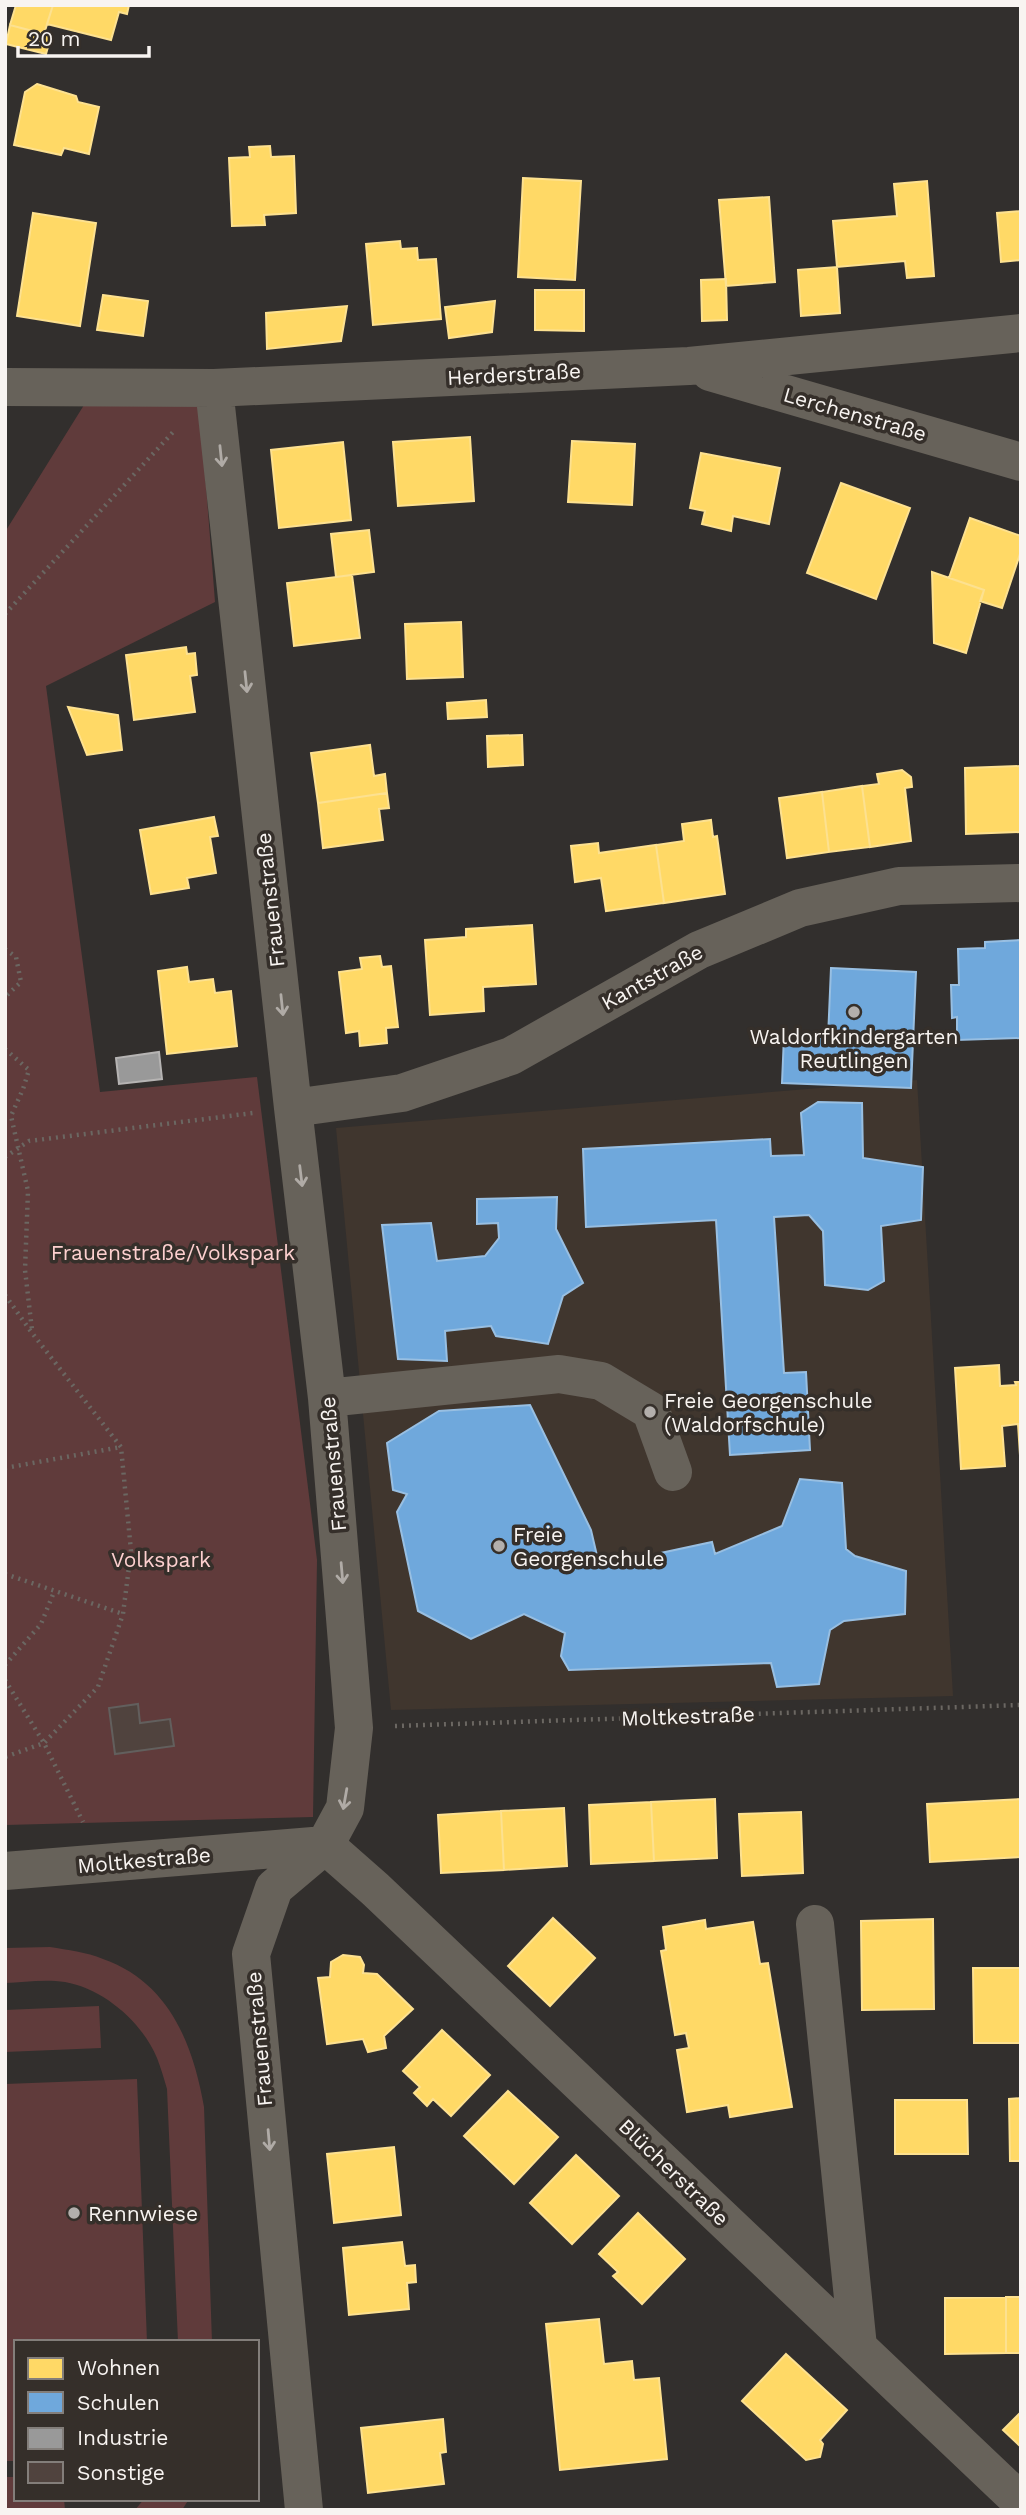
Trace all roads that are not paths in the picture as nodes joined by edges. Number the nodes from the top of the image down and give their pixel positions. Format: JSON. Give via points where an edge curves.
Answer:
{"nodes":[{"id":1,"x":1021,"y":332,"type":"edge"},
{"id":2,"x":689,"y":366,"type":"junction"},
{"id":3,"x":5,"y":387,"type":"edge"},
{"id":4,"x":214,"y":388,"type":"junction"},
{"id":5,"x":1021,"y":462,"type":"edge"},
{"id":6,"x":1021,"y":883,"type":"edge"},
{"id":7,"x":293,"y":1108,"type":"junction"},
{"id":8,"x":327,"y":1398,"type":"junction"},
{"id":9,"x":673,"y":1472,"type":"dead end"},
{"id":10,"x":325,"y":1845,"type":"junction"},
{"id":11,"x":5,"y":1871,"type":"edge"},
{"id":12,"x":815,"y":1924,"type":"dead end"},
{"id":13,"x":858,"y":2347,"type":"junction"},
{"id":14,"x":1021,"y":2502,"type":"edge"},
{"id":15,"x":304,"y":2510,"type":"edge"}],
"edges":[{"from":1,"to":2,"type":"street","name":"Herderstraße"},
{"from":2,"to":4,"type":"street","name":"Herderstraße"},
{"from":2,"to":5,"type":"street","name":"Lerchenstraße"},
{"from":3,"to":4,"type":"street","name":"Herderstraße"},
{"from":4,"to":7,"type":"street","name":"Frauenstraße","one_way":true},
{"from":6,"to":7,"type":"street","name":"Kantstraße","via":[[899,886],[800,908],[699,950],[511,1056],[402,1093]]},
{"from":7,"to":8,"type":"street","name":"Frauenstraße","one_way":true},
{"from":8,"to":9,"type":"street","via":[[559,1374],[601,1381],[651,1410]]},
{"from":8,"to":10,"type":"street","name":"Frauenstraße","one_way":true,"via":[[354,1728],[345,1808]]},
{"from":10,"to":11,"type":"street","name":"Moltkestraße"},
{"from":10,"to":13,"type":"street","name":"Blücherstraße"},
{"from":10,"to":15,"type":"street","name":"Frauenstraße","one_way":true,"via":[[275,1888],[251,1954]]},
{"from":12,"to":13,"type":"street"},
{"from":13,"to":14,"type":"street","name":"Blücherstraße"}]}
